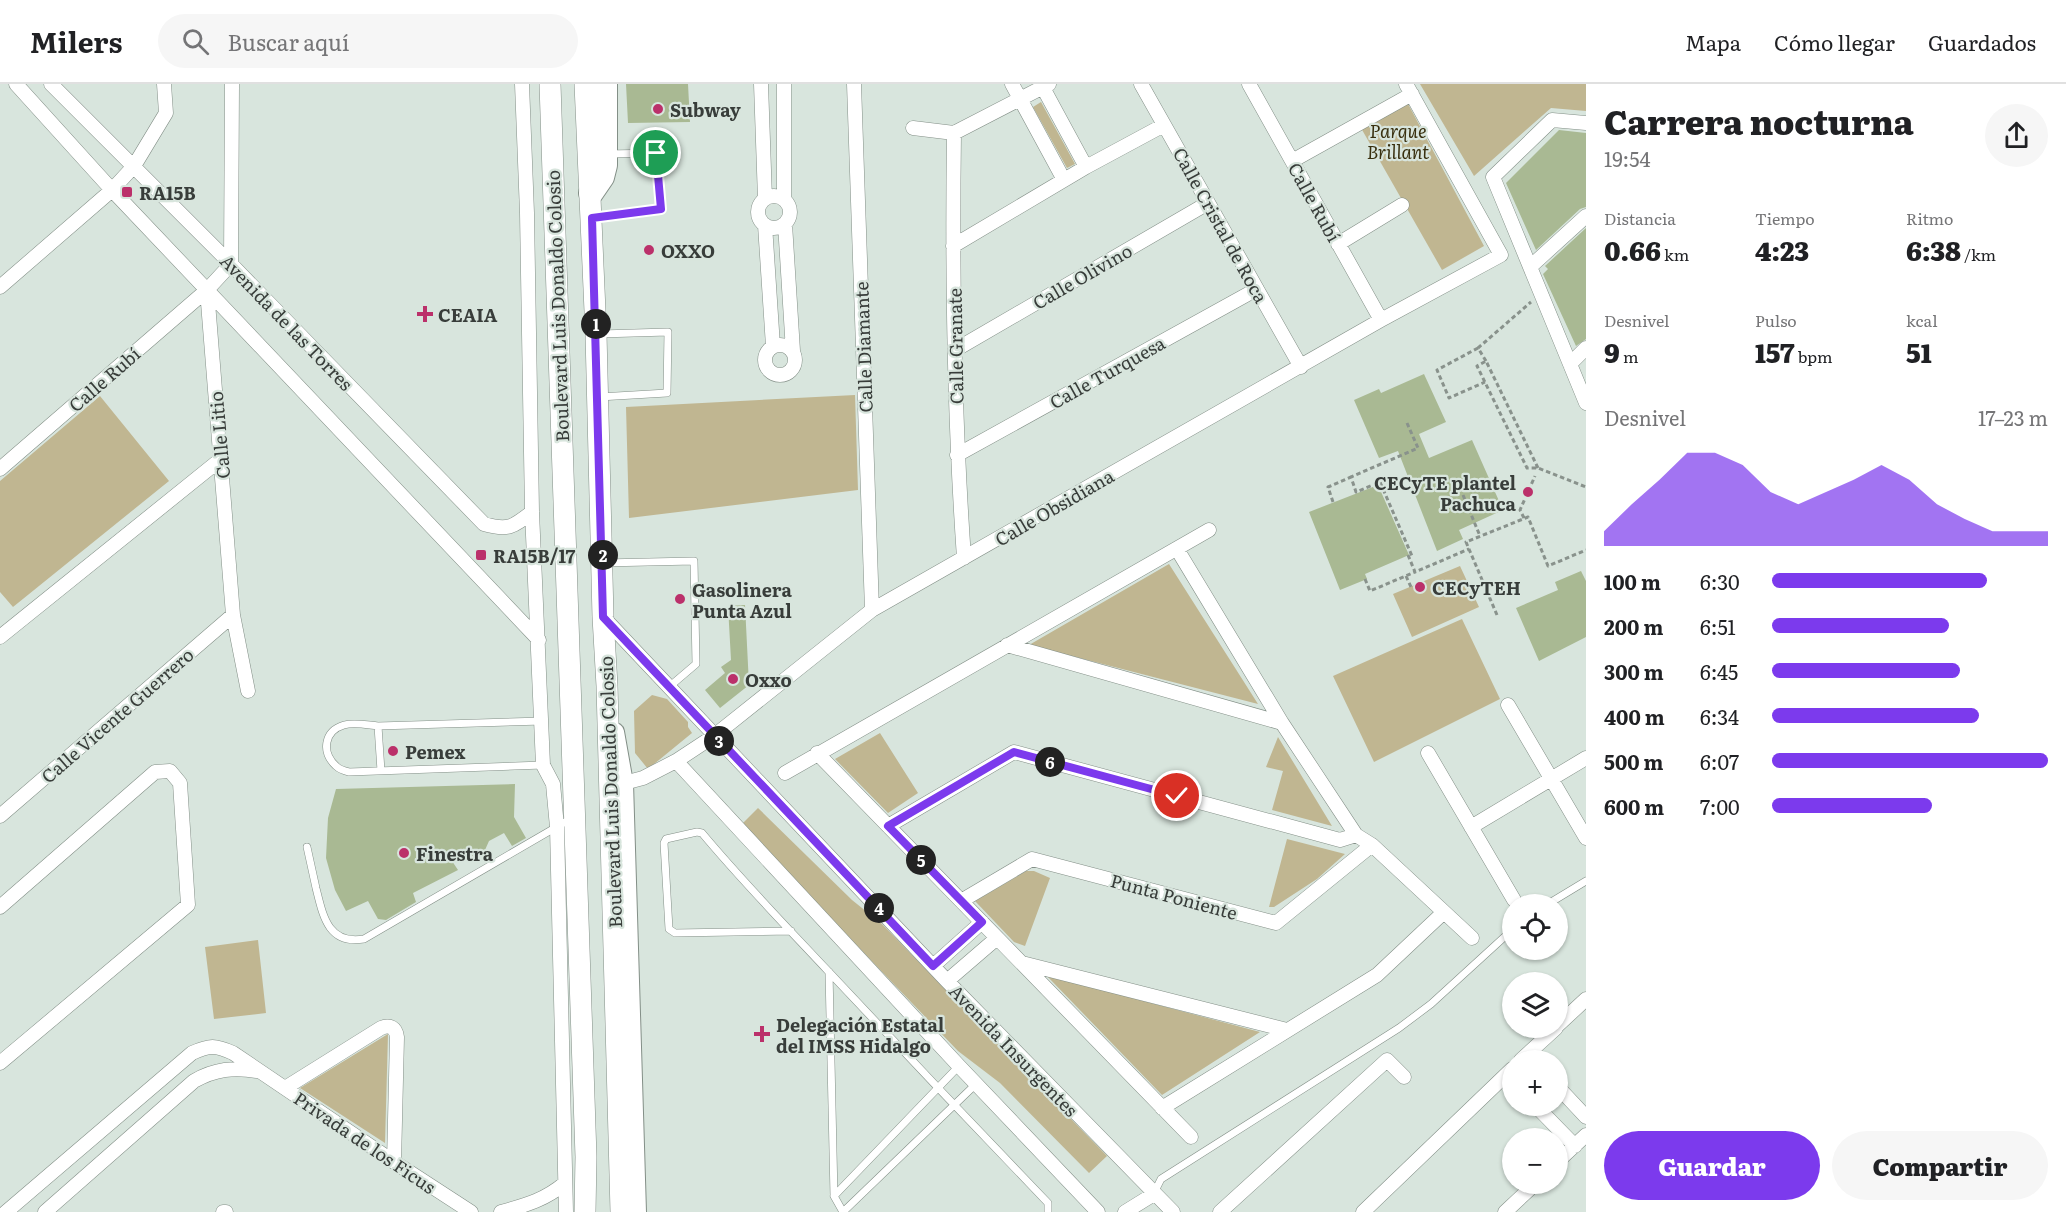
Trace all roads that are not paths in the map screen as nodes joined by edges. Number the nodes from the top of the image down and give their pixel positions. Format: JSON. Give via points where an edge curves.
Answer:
{"nodes":[{"id":1,"x":16,"y":84,"type":"edge"},
{"id":2,"x":164,"y":84,"type":"edge"},
{"id":3,"x":232,"y":84,"type":"edge"},
{"id":4,"x":522,"y":84,"type":"edge"},
{"id":5,"x":550,"y":84,"type":"edge"},
{"id":6,"x":585,"y":84,"type":"edge"},
{"id":7,"x":605,"y":84,"type":"edge"},
{"id":8,"x":762,"y":84,"type":"edge"},
{"id":9,"x":783,"y":84,"type":"edge"},
{"id":10,"x":854,"y":84,"type":"edge"},
{"id":11,"x":1012,"y":84,"type":"edge"},
{"id":12,"x":1141,"y":84,"type":"edge"},
{"id":13,"x":1249,"y":84,"type":"edge"},
{"id":14,"x":1044,"y":85,"type":"edge"},
{"id":15,"x":56,"y":89,"type":"edge"},
{"id":16,"x":1409,"y":89,"type":"edge"},
{"id":17,"x":1021,"y":99,"type":"junction"},
{"id":18,"x":41,"y":111,"type":"junction"},
{"id":19,"x":1586,"y":123,"type":"edge"},
{"id":20,"x":1164,"y":125,"type":"junction"},
{"id":21,"x":913,"y":128,"type":"dead end"},
{"id":22,"x":954,"y":133,"type":"junction"},
{"id":23,"x":605,"y":154,"type":"junction"},
{"id":24,"x":1292,"y":161,"type":"junction"},
{"id":25,"x":134,"y":166,"type":"junction"},
{"id":26,"x":1086,"y":167,"type":"junction"},
{"id":27,"x":1064,"y":180,"type":"junction"},
{"id":28,"x":112,"y":190,"type":"junction"},
{"id":29,"x":591,"y":193,"type":"junction"},
{"id":30,"x":765,"y":199,"type":"junction"},
{"id":31,"x":784,"y":199,"type":"junction"},
{"id":32,"x":1208,"y":203,"type":"junction"},
{"id":33,"x":1402,"y":205,"type":"dead end"},
{"id":34,"x":1586,"y":216,"type":"edge"},
{"id":35,"x":592,"y":218,"type":"junction"},
{"id":36,"x":785,"y":224,"type":"junction"},
{"id":37,"x":765,"y":225,"type":"junction"},
{"id":38,"x":1338,"y":244,"type":"junction"},
{"id":39,"x":953,"y":246,"type":"junction"},
{"id":40,"x":231,"y":264,"type":"junction"},
{"id":41,"x":1530,"y":267,"type":"junction"},
{"id":42,"x":0,"y":287,"type":"edge"},
{"id":43,"x":1257,"y":289,"type":"junction"},
{"id":44,"x":207,"y":290,"type":"junction"},
{"id":45,"x":1381,"y":321,"type":"junction"},
{"id":46,"x":596,"y":334,"type":"junction"},
{"id":47,"x":773,"y":346,"type":"junction"},
{"id":48,"x":1586,"y":348,"type":"edge"},
{"id":49,"x":955,"y":350,"type":"junction"},
{"id":50,"x":793,"y":351,"type":"junction"},
{"id":51,"x":1570,"y":364,"type":"junction"},
{"id":52,"x":1301,"y":367,"type":"junction"},
{"id":53,"x":597,"y":397,"type":"junction"},
{"id":54,"x":1586,"y":403,"type":"edge"},
{"id":55,"x":957,"y":454,"type":"junction"},
{"id":56,"x":221,"y":459,"type":"junction"},
{"id":57,"x":0,"y":469,"type":"edge"},
{"id":58,"x":532,"y":512,"type":"junction"},
{"id":59,"x":1209,"y":530,"type":"dead end"},
{"id":60,"x":1176,"y":549,"type":"junction"},
{"id":61,"x":964,"y":558,"type":"junction"},
{"id":62,"x":603,"y":562,"type":"junction"},
{"id":63,"x":872,"y":610,"type":"junction"},
{"id":64,"x":233,"y":615,"type":"junction"},
{"id":65,"x":603,"y":617,"type":"junction"},
{"id":66,"x":0,"y":637,"type":"edge"},
{"id":67,"x":539,"y":640,"type":"junction"},
{"id":68,"x":1007,"y":645,"type":"junction"},
{"id":69,"x":607,"y":686,"type":"junction"},
{"id":70,"x":669,"y":687,"type":"junction"},
{"id":71,"x":248,"y":691,"type":"dead end"},
{"id":72,"x":1508,"y":705,"type":"dead end"},
{"id":73,"x":543,"y":721,"type":"junction"},
{"id":74,"x":1282,"y":723,"type":"junction"},
{"id":75,"x":378,"y":726,"type":"junction"},
{"id":76,"x":714,"y":736,"type":"junction"},
{"id":77,"x":818,"y":753,"type":"junction"},
{"id":78,"x":1428,"y":753,"type":"dead end"},
{"id":79,"x":1586,"y":758,"type":"edge"},
{"id":80,"x":676,"y":760,"type":"junction"},
{"id":81,"x":543,"y":765,"type":"junction"},
{"id":82,"x":381,"y":771,"type":"junction"},
{"id":83,"x":784,"y":773,"type":"dead end"},
{"id":84,"x":1551,"y":779,"type":"junction"},
{"id":85,"x":624,"y":783,"type":"junction"},
{"id":86,"x":0,"y":816,"type":"edge"},
{"id":87,"x":566,"y":822,"type":"junction"},
{"id":88,"x":888,"y":826,"type":"junction"},
{"id":89,"x":1472,"y":827,"type":"junction"},
{"id":90,"x":1356,"y":835,"type":"junction"},
{"id":91,"x":1586,"y":838,"type":"edge"},
{"id":92,"x":1372,"y":846,"type":"junction"},
{"id":93,"x":307,"y":847,"type":"dead end"},
{"id":94,"x":1586,"y":880,"type":"edge"},
{"id":95,"x":1511,"y":894,"type":"edge"},
{"id":96,"x":1564,"y":894,"type":"edge"},
{"id":97,"x":961,"y":901,"type":"junction"},
{"id":98,"x":0,"y":907,"type":"edge"},
{"id":99,"x":1444,"y":912,"type":"junction"},
{"id":100,"x":982,"y":922,"type":"junction"},
{"id":101,"x":790,"y":931,"type":"junction"},
{"id":102,"x":997,"y":938,"type":"junction"},
{"id":103,"x":1472,"y":938,"type":"dead end"},
{"id":104,"x":1502,"y":939,"type":"edge"},
{"id":105,"x":1022,"y":963,"type":"junction"},
{"id":106,"x":933,"y":966,"type":"junction"},
{"id":107,"x":829,"y":972,"type":"junction"},
{"id":108,"x":947,"y":981,"type":"junction"},
{"id":109,"x":1586,"y":999,"type":"edge"},
{"id":110,"x":1568,"y":1016,"type":"edge"},
{"id":111,"x":1287,"y":1030,"type":"junction"},
{"id":112,"x":1546,"y":1038,"type":"edge"},
{"id":113,"x":1534,"y":1050,"type":"edge"},
{"id":114,"x":0,"y":1063,"type":"edge"},
{"id":115,"x":959,"y":1066,"type":"junction"},
{"id":116,"x":261,"y":1071,"type":"junction"},
{"id":117,"x":1404,"y":1077,"type":"dead end"},
{"id":118,"x":1502,"y":1082,"type":"edge"},
{"id":119,"x":976,"y":1084,"type":"junction"},
{"id":120,"x":285,"y":1088,"type":"junction"},
{"id":121,"x":937,"y":1088,"type":"junction"},
{"id":122,"x":1568,"y":1098,"type":"edge"},
{"id":123,"x":954,"y":1106,"type":"junction"},
{"id":124,"x":1162,"y":1108,"type":"junction"},
{"id":125,"x":1546,"y":1116,"type":"edge"},
{"id":126,"x":1586,"y":1117,"type":"edge"},
{"id":127,"x":1586,"y":1135,"type":"edge"},
{"id":128,"x":1191,"y":1137,"type":"dead end"},
{"id":129,"x":1575,"y":1146,"type":"junction"},
{"id":130,"x":1568,"y":1152,"type":"edge"},
{"id":131,"x":394,"y":1162,"type":"junction"},
{"id":132,"x":565,"y":1183,"type":"junction"},
{"id":133,"x":1154,"y":1194,"type":"junction"},
{"id":134,"x":1524,"y":1194,"type":"edge"},
{"id":135,"x":834,"y":1196,"type":"junction"},
{"id":136,"x":6,"y":1212,"type":"edge"},
{"id":137,"x":45,"y":1212,"type":"edge"},
{"id":138,"x":471,"y":1212,"type":"edge"},
{"id":139,"x":501,"y":1212,"type":"edge"},
{"id":140,"x":566,"y":1212,"type":"edge"},
{"id":141,"x":585,"y":1212,"type":"edge"},
{"id":142,"x":621,"y":1212,"type":"edge"},
{"id":143,"x":637,"y":1212,"type":"edge"},
{"id":144,"x":843,"y":1212,"type":"edge"},
{"id":145,"x":1048,"y":1212,"type":"edge"},
{"id":146,"x":1098,"y":1212,"type":"edge"},
{"id":147,"x":1125,"y":1212,"type":"edge"},
{"id":148,"x":1173,"y":1212,"type":"edge"},
{"id":149,"x":1220,"y":1212,"type":"edge"},
{"id":150,"x":1363,"y":1212,"type":"edge"},
{"id":151,"x":1505,"y":1212,"type":"edge"}],
"edges":[{"from":1,"to":18,"type":"street"},
{"from":2,"to":25,"type":"street","via":[[166,113]]},
{"from":3,"to":40,"type":"street"},
{"from":4,"to":58,"type":"street"},
{"from":5,"to":87,"type":"main road","name":"Boulevard Luis Donaldo Colosio"},
{"from":6,"to":29,"type":"main road","name":"Boulevard Luis Donaldo Colosio"},
{"from":7,"to":23,"type":"highway"},
{"from":8,"to":30,"type":"street"},
{"from":9,"to":31,"type":"street"},
{"from":10,"to":63,"type":"street","name":"Calle Diamante"},
{"from":11,"to":17,"type":"street"},
{"from":12,"to":20,"type":"street","name":"Calle Cristal de Roca"},
{"from":13,"to":24,"type":"street","name":"Calle Rubí"},
{"from":14,"to":17,"type":"street"},
{"from":14,"to":26,"type":"street"},
{"from":15,"to":18,"type":"street"},
{"from":15,"to":25,"type":"street","name":"Avenida de las Torres"},
{"from":16,"to":24,"type":"street"},
{"from":16,"to":45,"type":"street","name":"Calle Obsidiana","via":[[1501,255]]},
{"from":17,"to":22,"type":"street"},
{"from":17,"to":27,"type":"street"},
{"from":18,"to":28,"type":"street"},
{"from":19,"to":41,"type":"street","via":[[1552,120],[1493,177]]},
{"from":20,"to":26,"type":"street"},
{"from":20,"to":32,"type":"street","name":"Calle Cristal de Roca"},
{"from":21,"to":22,"type":"street"},
{"from":22,"to":39,"type":"street","name":"Calle Granate"},
{"from":23,"to":29,"type":"highway","via":[[602,177]]},
{"from":23,"to":35,"type":"lane","via":[[656,153],[661,209]]},
{"from":24,"to":38,"type":"street","name":"Calle Rubí"},
{"from":25,"to":28,"type":"street"},
{"from":25,"to":40,"type":"street","name":"Avenida de las Torres"},
{"from":26,"to":27,"type":"street"},
{"from":27,"to":39,"type":"street"},
{"from":28,"to":42,"type":"street"},
{"from":28,"to":44,"type":"street"},
{"from":29,"to":35,"type":"main road","name":"Boulevard Luis Donaldo Colosio"},
{"from":30,"to":31,"type":"street"},
{"from":30,"to":37,"type":"street","via":[[759,212]]},
{"from":31,"to":36,"type":"street","via":[[790,211]]},
{"from":32,"to":43,"type":"street","name":"Calle Cristal de Roca"},
{"from":32,"to":49,"type":"street","name":"Calle Olivino"},
{"from":33,"to":38,"type":"street"},
{"from":34,"to":41,"type":"street"},
{"from":35,"to":46,"type":"main road","name":"Boulevard Luis Donaldo Colosio"},
{"from":36,"to":37,"type":"street","via":[[771,228]]},
{"from":36,"to":50,"type":"street"},
{"from":37,"to":47,"type":"street"},
{"from":38,"to":45,"type":"street","name":"Calle Rubí"},
{"from":39,"to":49,"type":"street","name":"Calle Granate"},
{"from":40,"to":44,"type":"street"},
{"from":40,"to":58,"type":"street","name":"Avenida de las Torres","via":[[484,524],[503,529]]},
{"from":41,"to":51,"type":"street"},
{"from":43,"to":52,"type":"street","name":"Calle Cristal de Roca"},
{"from":43,"to":55,"type":"street","name":"Calle Turquesa"},
{"from":44,"to":56,"type":"street","name":"Calle Litio"},
{"from":44,"to":57,"type":"street","name":"Calle Rubí"},
{"from":44,"to":67,"type":"street"},
{"from":45,"to":52,"type":"street","name":"Calle Obsidiana"},
{"from":46,"to":53,"type":"main road","name":"Boulevard Luis Donaldo Colosio"},
{"from":46,"to":53,"type":"lane","via":[[668,332],[667,393]]},
{"from":47,"to":50,"type":"street","via":[[787,346]]},
{"from":47,"to":50,"type":"street","via":[[765,359],[770,372],[777,376],[791,372],[796,358]]},
{"from":48,"to":51,"type":"street"},
{"from":49,"to":55,"type":"street","name":"Calle Granate"},
{"from":51,"to":54,"type":"street"},
{"from":52,"to":61,"type":"street","name":"Calle Obsidiana"},
{"from":53,"to":62,"type":"main road","name":"Boulevard Luis Donaldo Colosio"},
{"from":55,"to":61,"type":"street","name":"Calle Granate"},
{"from":56,"to":64,"type":"street","name":"Calle Litio"},
{"from":56,"to":66,"type":"street"},
{"from":58,"to":67,"type":"street"},
{"from":59,"to":60,"type":"street"},
{"from":60,"to":68,"type":"street"},
{"from":60,"to":74,"type":"street"},
{"from":61,"to":63,"type":"street","name":"Calle Obsidiana"},
{"from":62,"to":65,"type":"main road","name":"Boulevard Luis Donaldo Colosio"},
{"from":62,"to":70,"type":"lane","via":[[694,561],[696,664]]},
{"from":63,"to":76,"type":"street","name":"Calle Obsidiana"},
{"from":64,"to":71,"type":"street","name":"Calle Litio"},
{"from":64,"to":86,"type":"street","name":"Calle Vicente Guerrero"},
{"from":65,"to":69,"type":"main road","name":"Boulevard Luis Donaldo Colosio"},
{"from":65,"to":70,"type":"street","name":"Avenida Insurgentes"},
{"from":67,"to":73,"type":"street"},
{"from":68,"to":74,"type":"street"},
{"from":68,"to":77,"type":"street"},
{"from":69,"to":85,"type":"street"},
{"from":69,"to":142,"type":"main road","name":"Boulevard Luis Donaldo Colosio"},
{"from":70,"to":76,"type":"street","name":"Avenida Insurgentes"},
{"from":72,"to":84,"type":"street"},
{"from":73,"to":75,"type":"lane"},
{"from":73,"to":81,"type":"street"},
{"from":74,"to":90,"type":"street"},
{"from":75,"to":82,"type":"lane"},
{"from":75,"to":82,"type":"lane","via":[[343,725],[326,739],[326,752],[336,767],[349,772]]},
{"from":76,"to":80,"type":"street","name":"Calle Obsidiana"},
{"from":76,"to":106,"type":"street","name":"Avenida Insurgentes"},
{"from":77,"to":83,"type":"street"},
{"from":77,"to":88,"type":"street"},
{"from":78,"to":89,"type":"street"},
{"from":79,"to":84,"type":"street"},
{"from":80,"to":85,"type":"street","name":"Calle Obsidiana","via":[[643,778]]},
{"from":80,"to":115,"type":"street"},
{"from":81,"to":82,"type":"lane"},
{"from":81,"to":87,"type":"street"},
{"from":84,"to":89,"type":"street"},
{"from":84,"to":91,"type":"street"},
{"from":85,"to":143,"type":"street"},
{"from":87,"to":93,"type":"lane","via":[[364,939],[352,941],[338,936],[324,919]]},
{"from":87,"to":132,"type":"street"},
{"from":87,"to":141,"type":"main road","name":"Boulevard Luis Donaldo Colosio","via":[[586,1157]]},
{"from":88,"to":90,"type":"street","via":[[1014,752],[1340,840]]},
{"from":88,"to":97,"type":"street"},
{"from":89,"to":95,"type":"street"},
{"from":90,"to":92,"type":"street"},
{"from":92,"to":97,"type":"street","name":"Punta Poniente","via":[[1276,923],[1032,858]]},
{"from":92,"to":99,"type":"street"},
{"from":94,"to":96,"type":"lane"},
{"from":97,"to":100,"type":"street"},
{"from":98,"to":114,"type":"street","via":[[155,772],[170,771],[180,783],[188,904]]},
{"from":99,"to":103,"type":"street"},
{"from":99,"to":111,"type":"street","via":[[1377,975]]},
{"from":100,"to":102,"type":"street"},
{"from":100,"to":106,"type":"street"},
{"from":101,"to":101,"type":"lane","via":[[702,833],[666,838],[671,932]]},
{"from":101,"to":107,"type":"lane"},
{"from":102,"to":105,"type":"street"},
{"from":102,"to":108,"type":"street"},
{"from":104,"to":133,"type":"lane","via":[[1423,1010],[1161,1179]]},
{"from":105,"to":111,"type":"street"},
{"from":105,"to":124,"type":"street"},
{"from":106,"to":108,"type":"street","name":"Avenida Insurgentes"},
{"from":107,"to":121,"type":"lane"},
{"from":107,"to":135,"type":"lane"},
{"from":108,"to":133,"type":"street","name":"Avenida Insurgentes"},
{"from":109,"to":110,"type":"street"},
{"from":111,"to":124,"type":"street"},
{"from":112,"to":113,"type":"street"},
{"from":115,"to":119,"type":"street"},
{"from":115,"to":121,"type":"lane"},
{"from":116,"to":120,"type":"street","name":"Privada de los Ficus"},
{"from":116,"to":136,"type":"street","name":"Privada de los Ficus","via":[[218,1046],[192,1053]]},
{"from":116,"to":137,"type":"street","via":[[218,1070],[194,1081]]},
{"from":117,"to":149,"type":"street","via":[[1387,1060]]},
{"from":118,"to":150,"type":"street"},
{"from":119,"to":123,"type":"lane"},
{"from":119,"to":146,"type":"street"},
{"from":120,"to":131,"type":"street","name":"Privada de los Ficus"},
{"from":120,"to":131,"type":"street","via":[[381,1028],[392,1027],[397,1037]]},
{"from":121,"to":123,"type":"lane"},
{"from":121,"to":135,"type":"lane"},
{"from":122,"to":126,"type":"street"},
{"from":123,"to":144,"type":"lane"},
{"from":123,"to":145,"type":"lane","via":[[1048,1203]]},
{"from":124,"to":128,"type":"street"},
{"from":125,"to":129,"type":"street"},
{"from":127,"to":129,"type":"street"},
{"from":129,"to":130,"type":"street"},
{"from":131,"to":138,"type":"street","name":"Privada de los Ficus"},
{"from":132,"to":139,"type":"street","via":[[539,1201]]},
{"from":132,"to":140,"type":"street"},
{"from":133,"to":147,"type":"street"},
{"from":133,"to":148,"type":"street","name":"Avenida Insurgentes"},
{"from":134,"to":151,"type":"street"},
{"from":135,"to":144,"type":"lane"}]}
